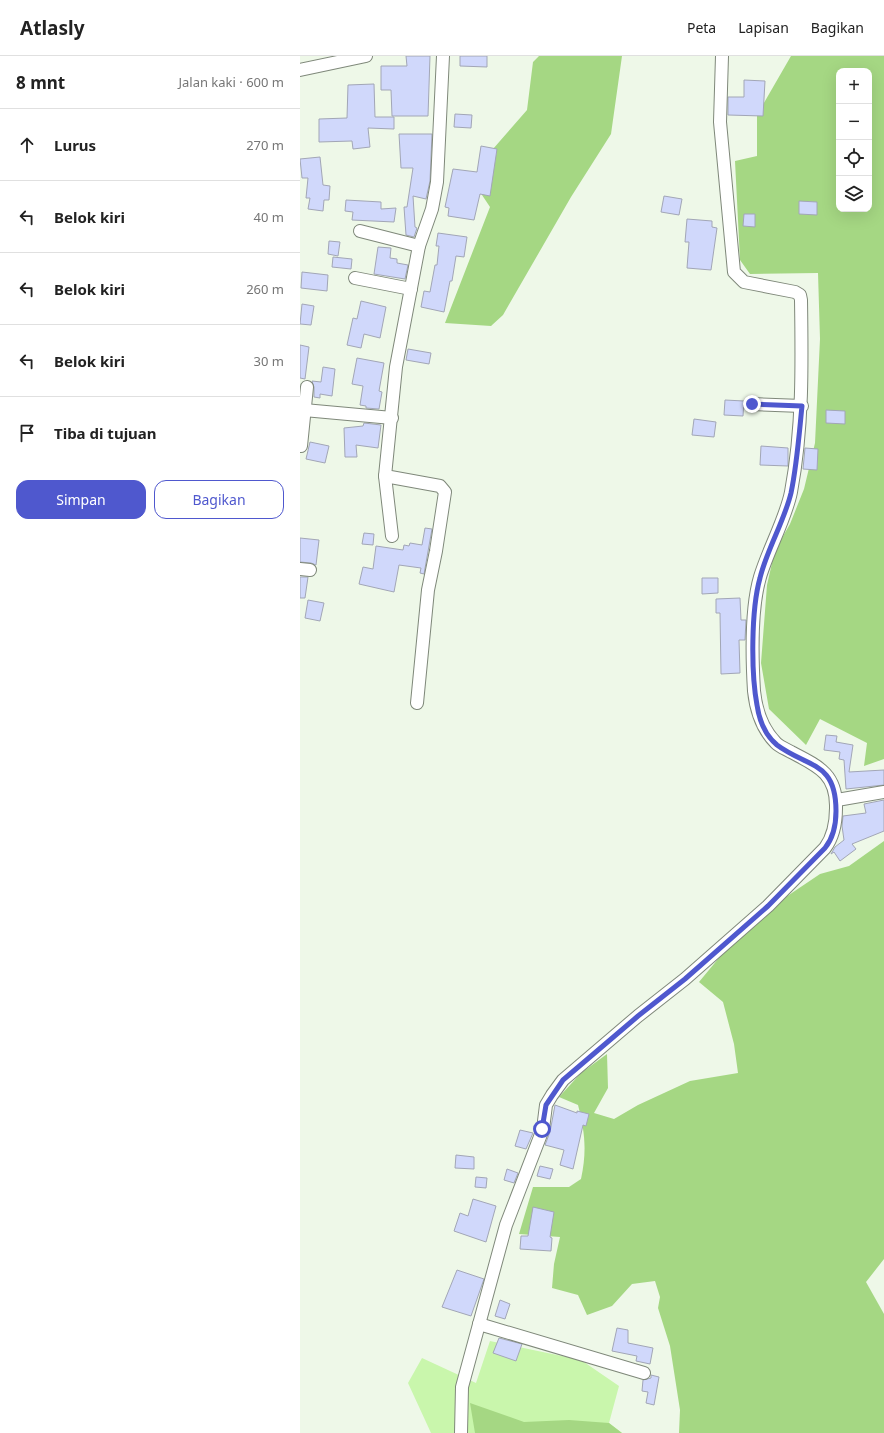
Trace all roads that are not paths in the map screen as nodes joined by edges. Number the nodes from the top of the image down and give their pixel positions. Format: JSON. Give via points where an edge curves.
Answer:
{"nodes":[{"id":1,"x":366,"y":56,"type":"edge"},
{"id":2,"x":443,"y":56,"type":"edge"},
{"id":3,"x":722,"y":56,"type":"edge"},
{"id":4,"x":300,"y":70,"type":"edge"},
{"id":5,"x":360,"y":231,"type":"dead end"},
{"id":6,"x":419,"y":246,"type":"junction"},
{"id":7,"x":355,"y":278,"type":"dead end"},
{"id":8,"x":411,"y":289,"type":"junction"},
{"id":9,"x":307,"y":387,"type":"dead end"},
{"id":10,"x":752,"y":404,"type":"dead end"},
{"id":11,"x":802,"y":406,"type":"junction"},
{"id":12,"x":304,"y":410,"type":"junction"},
{"id":13,"x":392,"y":418,"type":"junction"},
{"id":14,"x":301,"y":446,"type":"edge"},
{"id":15,"x":386,"y":476,"type":"junction"},
{"id":16,"x":392,"y":536,"type":"dead end"},
{"id":17,"x":417,"y":703,"type":"dead end"},
{"id":18,"x":884,"y":792,"type":"edge"},
{"id":19,"x":836,"y":800,"type":"junction"},
{"id":20,"x":479,"y":1324,"type":"junction"},
{"id":21,"x":644,"y":1373,"type":"dead end"},
{"id":22,"x":462,"y":1433,"type":"edge"}],
"edges":[{"from":1,"to":4,"type":"street"},
{"from":2,"to":6,"type":"street","via":[[436,182],[432,209]]},
{"from":3,"to":11,"type":"street","via":[[720,122],[733,267],[736,276],[744,282],[800,295]]},
{"from":5,"to":6,"type":"street"},
{"from":6,"to":8,"type":"street"},
{"from":7,"to":8,"type":"street"},
{"from":8,"to":13,"type":"street","via":[[396,368]]},
{"from":9,"to":12,"type":"street"},
{"from":10,"to":11,"type":"street"},
{"from":11,"to":19,"type":"street","via":[[790,494],[760,578],[755,605],[754,692],[762,724],[768,734],[777,744],[823,770],[828,775]]},
{"from":12,"to":13,"type":"street"},
{"from":12,"to":14,"type":"street"},
{"from":13,"to":15,"type":"street"},
{"from":15,"to":16,"type":"street"},
{"from":15,"to":17,"type":"street","via":[[440,486],[445,492],[428,590]]},
{"from":18,"to":19,"type":"street"},
{"from":19,"to":20,"type":"street","via":[[832,840],[813,860],[768,906],[563,1080],[552,1095],[546,1105],[542,1129],[506,1225]]},
{"from":20,"to":21,"type":"street"},
{"from":20,"to":22,"type":"street","via":[[462,1387]]}]}
